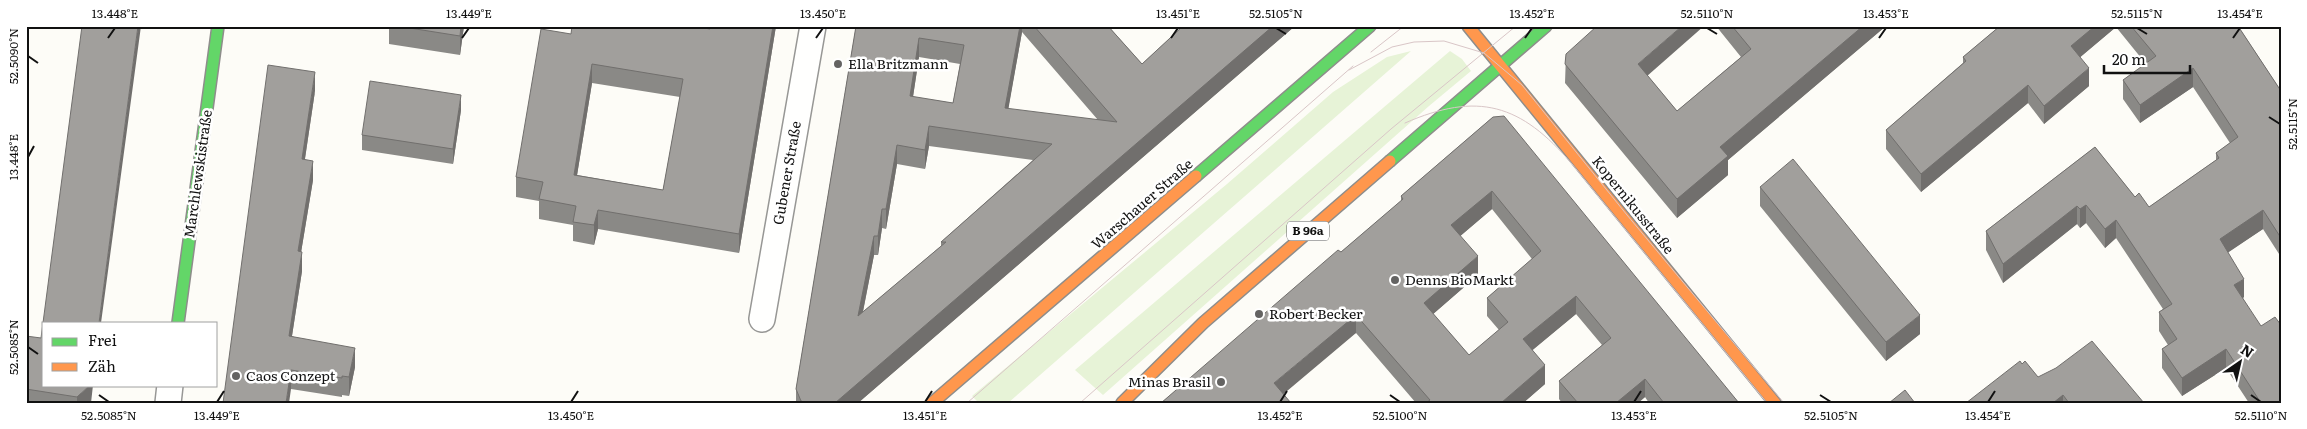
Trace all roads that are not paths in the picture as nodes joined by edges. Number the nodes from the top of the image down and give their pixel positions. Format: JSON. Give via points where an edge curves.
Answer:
{"nodes":[{"id":1,"x":218,"y":26,"type":"edge"},
{"id":2,"x":813,"y":26,"type":"edge"},
{"id":3,"x":1370,"y":26,"type":"edge"},
{"id":4,"x":1468,"y":26,"type":"edge"},
{"id":5,"x":1546,"y":26,"type":"edge"},
{"id":6,"x":1500,"y":66,"type":"junction"},
{"id":7,"x":762,"y":320,"type":"dead end"},
{"id":8,"x":178,"y":322,"type":"edge"},
{"id":9,"x":170,"y":386,"type":"edge"},
{"id":10,"x":168,"y":403,"type":"edge"},
{"id":11,"x":932,"y":403,"type":"edge"},
{"id":12,"x":1122,"y":403,"type":"edge"},
{"id":13,"x":1775,"y":403,"type":"edge"}],
"edges":[{"from":1,"to":8,"type":"main road","name":"Marchlewskistraße"},
{"from":2,"to":7,"type":"street","name":"Gubener Straße"},
{"from":3,"to":11,"type":"main road","name":"Warschauer Straße"},
{"from":4,"to":6,"type":"main road","name":"Kopernikusstraße"},
{"from":5,"to":6,"type":"main road","number":"B 96a"},
{"from":6,"to":12,"type":"main road","number":"B 96a","via":[[1203,323]]},
{"from":6,"to":13,"type":"main road","name":"Kopernikusstraße"},
{"from":9,"to":10,"type":"street"}]}
